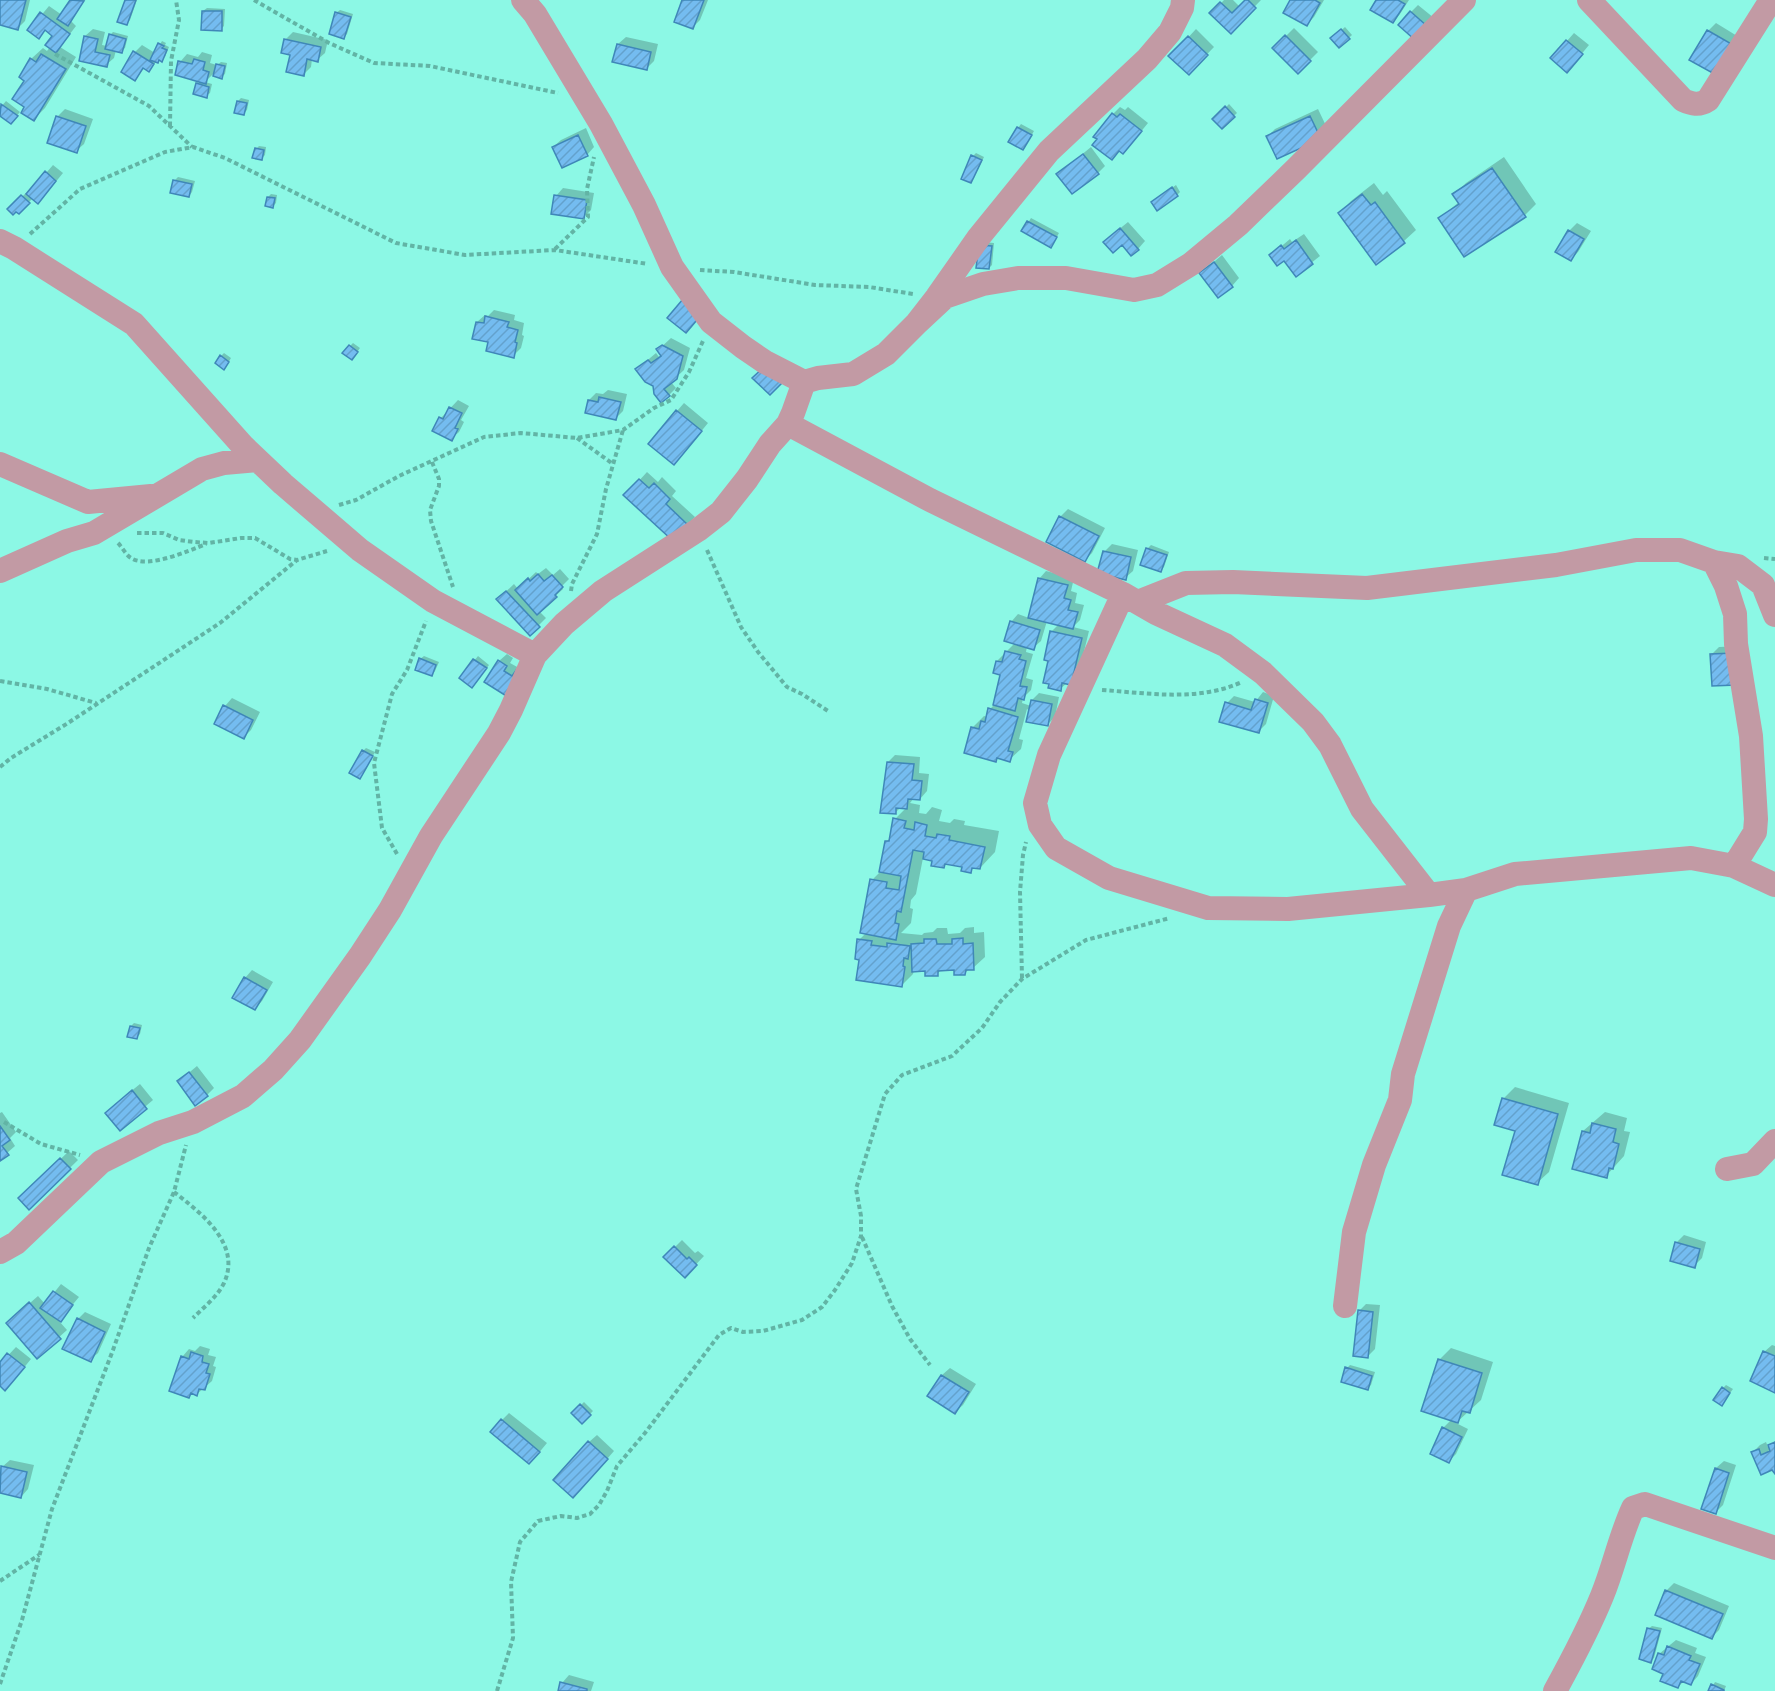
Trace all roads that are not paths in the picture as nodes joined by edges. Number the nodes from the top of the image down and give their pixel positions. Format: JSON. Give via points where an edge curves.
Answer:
{"nodes":[{"id":1,"x":523,"y":0,"type":"edge"},
{"id":2,"x":1183,"y":0,"type":"edge"},
{"id":3,"x":1464,"y":0,"type":"edge"},
{"id":4,"x":1589,"y":0,"type":"edge"},
{"id":5,"x":1771,"y":0,"type":"edge"},
{"id":6,"x":7,"y":244,"type":"edge"},
{"id":7,"x":916,"y":324,"type":"junction"},
{"id":8,"x":804,"y":382,"type":"junction"},
{"id":9,"x":788,"y":424,"type":"junction"},
{"id":10,"x":257,"y":460,"type":"junction"},
{"id":11,"x":0,"y":464,"type":"edge"},
{"id":12,"x":160,"y":495,"type":"junction"},
{"id":13,"x":1714,"y":562,"type":"junction"},
{"id":14,"x":0,"y":571,"type":"edge"},
{"id":15,"x":1130,"y":598,"type":"junction"},
{"id":16,"x":1775,"y":615,"type":"edge"},
{"id":17,"x":535,"y":655,"type":"junction"},
{"id":18,"x":1734,"y":866,"type":"junction"},
{"id":19,"x":1775,"y":885,"type":"edge"},
{"id":20,"x":1466,"y":890,"type":"junction"},
{"id":21,"x":1429,"y":895,"type":"junction"},
{"id":22,"x":1775,"y":1141,"type":"edge"},
{"id":23,"x":1727,"y":1169,"type":"dead end"},
{"id":24,"x":0,"y":1252,"type":"edge"},
{"id":25,"x":1345,"y":1306,"type":"dead end"},
{"id":26,"x":1775,"y":1548,"type":"edge"},
{"id":27,"x":1555,"y":1691,"type":"edge"}],
"edges":[{"from":1,"to":8,"type":"street","via":[[601,124],[672,267],[711,322],[765,362]]},
{"from":2,"to":7,"type":"street","via":[[1170,32],[1147,59],[1049,151],[979,237]]},
{"from":3,"to":7,"type":"street","via":[[1238,225],[1191,264],[1157,285],[1134,290],[1066,278],[1018,278],[983,284],[945,297]]},
{"from":4,"to":5,"type":"street","via":[[1683,100],[1702,104]]},
{"from":6,"to":10,"type":"street","via":[[134,324]]},
{"from":7,"to":8,"type":"street","via":[[886,354],[853,374]]},
{"from":8,"to":9,"type":"street"},
{"from":9,"to":15,"type":"street","via":[[930,500]]},
{"from":9,"to":17,"type":"street","via":[[721,512],[603,591]]},
{"from":10,"to":12,"type":"street","via":[[224,462],[202,469]]},
{"from":10,"to":17,"type":"street","via":[[353,544],[434,601]]},
{"from":11,"to":12,"type":"street","via":[[88,502]]},
{"from":12,"to":14,"type":"street","via":[[94,533]]},
{"from":13,"to":15,"type":"street","via":[[1680,550],[1636,550],[1556,565],[1367,588],[1186,583]]},
{"from":13,"to":16,"type":"street","via":[[1738,567],[1763,585]]},
{"from":13,"to":18,"type":"street","via":[[1735,614],[1751,735],[1755,832]]},
{"from":15,"to":21,"type":"street","via":[[1225,645],[1263,673],[1313,722],[1330,745],[1362,809]]},
{"from":15,"to":21,"type":"street","via":[[1080,688],[1049,755],[1035,803],[1040,825],[1056,848],[1109,878],[1208,908],[1288,909]]},
{"from":17,"to":24,"type":"street","via":[[499,733],[431,836],[390,910],[300,1040],[243,1096],[101,1162],[16,1243]]},
{"from":18,"to":19,"type":"street"},
{"from":18,"to":20,"type":"street","via":[[1691,858],[1515,874]]},
{"from":20,"to":21,"type":"street"},
{"from":20,"to":25,"type":"street","via":[[1449,926],[1403,1074],[1400,1100],[1374,1165],[1354,1232]]},
{"from":22,"to":23,"type":"street","via":[[1753,1164]]},
{"from":26,"to":27,"type":"street","via":[[1645,1504],[1633,1508],[1603,1595]]}]}
